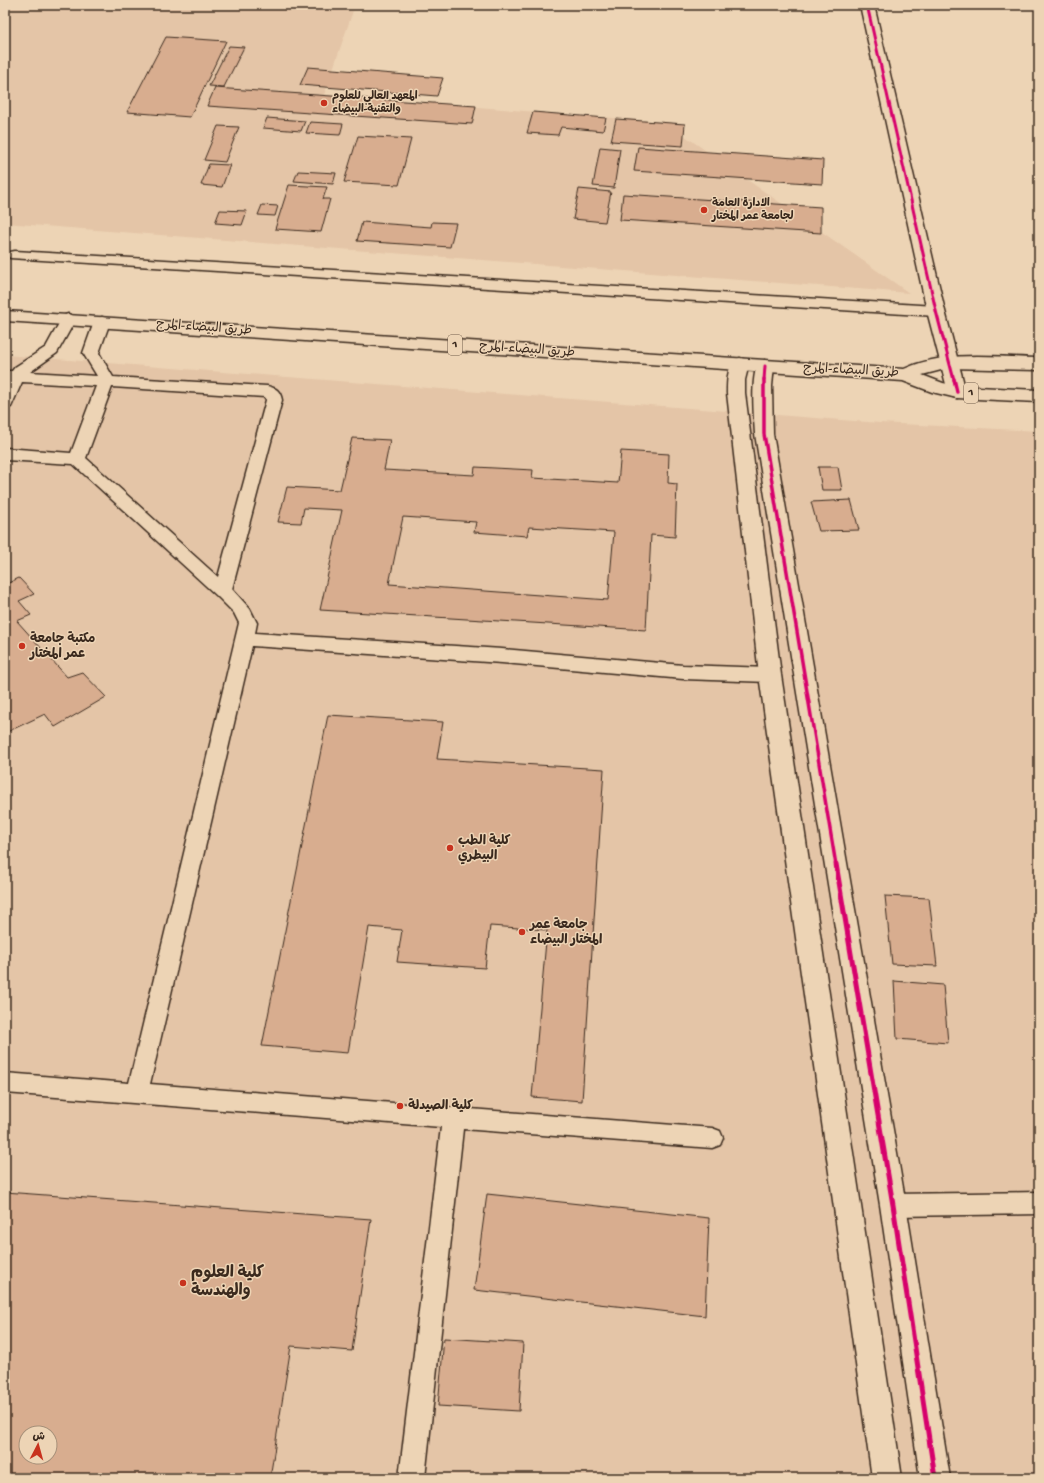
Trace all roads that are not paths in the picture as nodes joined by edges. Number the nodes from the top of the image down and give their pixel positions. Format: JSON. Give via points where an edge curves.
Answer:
{"nodes":[{"id":1,"x":867,"y":5,"type":"edge"},
{"id":2,"x":15,"y":255,"type":"dead end"},
{"id":3,"x":936,"y":311,"type":"junction"},
{"id":4,"x":5,"y":316,"type":"edge"},
{"id":5,"x":68,"y":319,"type":"junction"},
{"id":6,"x":102,"y":322,"type":"junction"},
{"id":7,"x":948,"y":362,"type":"junction"},
{"id":8,"x":740,"y":364,"type":"junction"},
{"id":9,"x":1039,"y":364,"type":"edge"},
{"id":10,"x":765,"y":366,"type":"junction"},
{"id":11,"x":906,"y":375,"type":"junction"},
{"id":12,"x":11,"y":376,"type":"edge"},
{"id":13,"x":106,"y":382,"type":"junction"},
{"id":14,"x":957,"y":392,"type":"junction"},
{"id":15,"x":1039,"y":396,"type":"edge"},
{"id":16,"x":5,"y":403,"type":"edge"},
{"id":17,"x":5,"y":454,"type":"edge"},
{"id":18,"x":77,"y":459,"type":"junction"},
{"id":19,"x":222,"y":591,"type":"junction"},
{"id":20,"x":246,"y":639,"type":"junction"},
{"id":21,"x":770,"y":675,"type":"junction"},
{"id":22,"x":5,"y":1083,"type":"edge"},
{"id":23,"x":137,"y":1094,"type":"junction"},
{"id":24,"x":453,"y":1118,"type":"junction"},
{"id":25,"x":712,"y":1138,"type":"dead end"},
{"id":26,"x":1039,"y":1203,"type":"edge"},
{"id":27,"x":893,"y":1205,"type":"junction"},
{"id":28,"x":412,"y":1478,"type":"edge"},
{"id":29,"x":887,"y":1478,"type":"edge"},
{"id":30,"x":935,"y":1478,"type":"edge"}],
"edges":[{"from":1,"to":3,"type":"main road"},
{"from":2,"to":3,"type":"lane"},
{"from":3,"to":7,"type":"main road"},
{"from":4,"to":5,"type":"main road","name":"طريق البيضاء-المرج","number":"1"},
{"from":5,"to":6,"type":"main road","name":"طريق البيضاء-المرج","number":"1"},
{"from":5,"to":12,"type":"lane","via":[[52,350]]},
{"from":6,"to":8,"type":"main road","name":"طريق البيضاء-المرج","number":"1"},
{"from":6,"to":13,"type":"lane","via":[[91,353],[106,376]]},
{"from":7,"to":9,"type":"main road","name":"طريق البيضاء-المرج","number":"1"},
{"from":7,"to":11,"type":"main road","name":"طريق البيضاء-المرج","number":"1","via":[[921,368]]},
{"from":7,"to":14,"type":"main road"},
{"from":8,"to":10,"type":"main road","name":"طريق البيضاء-المرج","number":"1"},
{"from":8,"to":21,"type":"main road","via":[[736,389]]},
{"from":10,"to":11,"type":"main road","name":"طريق البيضاء-المرج","number":"1"},
{"from":10,"to":27,"type":"main road","via":[[764,434]]},
{"from":11,"to":14,"type":"main road","name":"طريق البيضاء-المرج","number":"1","via":[[938,388]]},
{"from":12,"to":13,"type":"lane"},
{"from":12,"to":16,"type":"lane"},
{"from":13,"to":18,"type":"lane"},
{"from":13,"to":19,"type":"lane","via":[[267,391],[273,394],[274,400]]},
{"from":14,"to":15,"type":"main road","name":"طريق البيضاء-المرج","number":"1"},
{"from":17,"to":18,"type":"lane"},
{"from":18,"to":19,"type":"lane"},
{"from":19,"to":20,"type":"lane","via":[[247,617]]},
{"from":20,"to":21,"type":"lane","via":[[537,659],[691,673]]},
{"from":20,"to":23,"type":"lane"},
{"from":21,"to":29,"type":"main road"},
{"from":22,"to":23,"type":"lane"},
{"from":23,"to":24,"type":"lane"},
{"from":24,"to":25,"type":"lane"},
{"from":24,"to":28,"type":"lane"},
{"from":26,"to":27,"type":"lane"},
{"from":27,"to":30,"type":"main road"}]}
